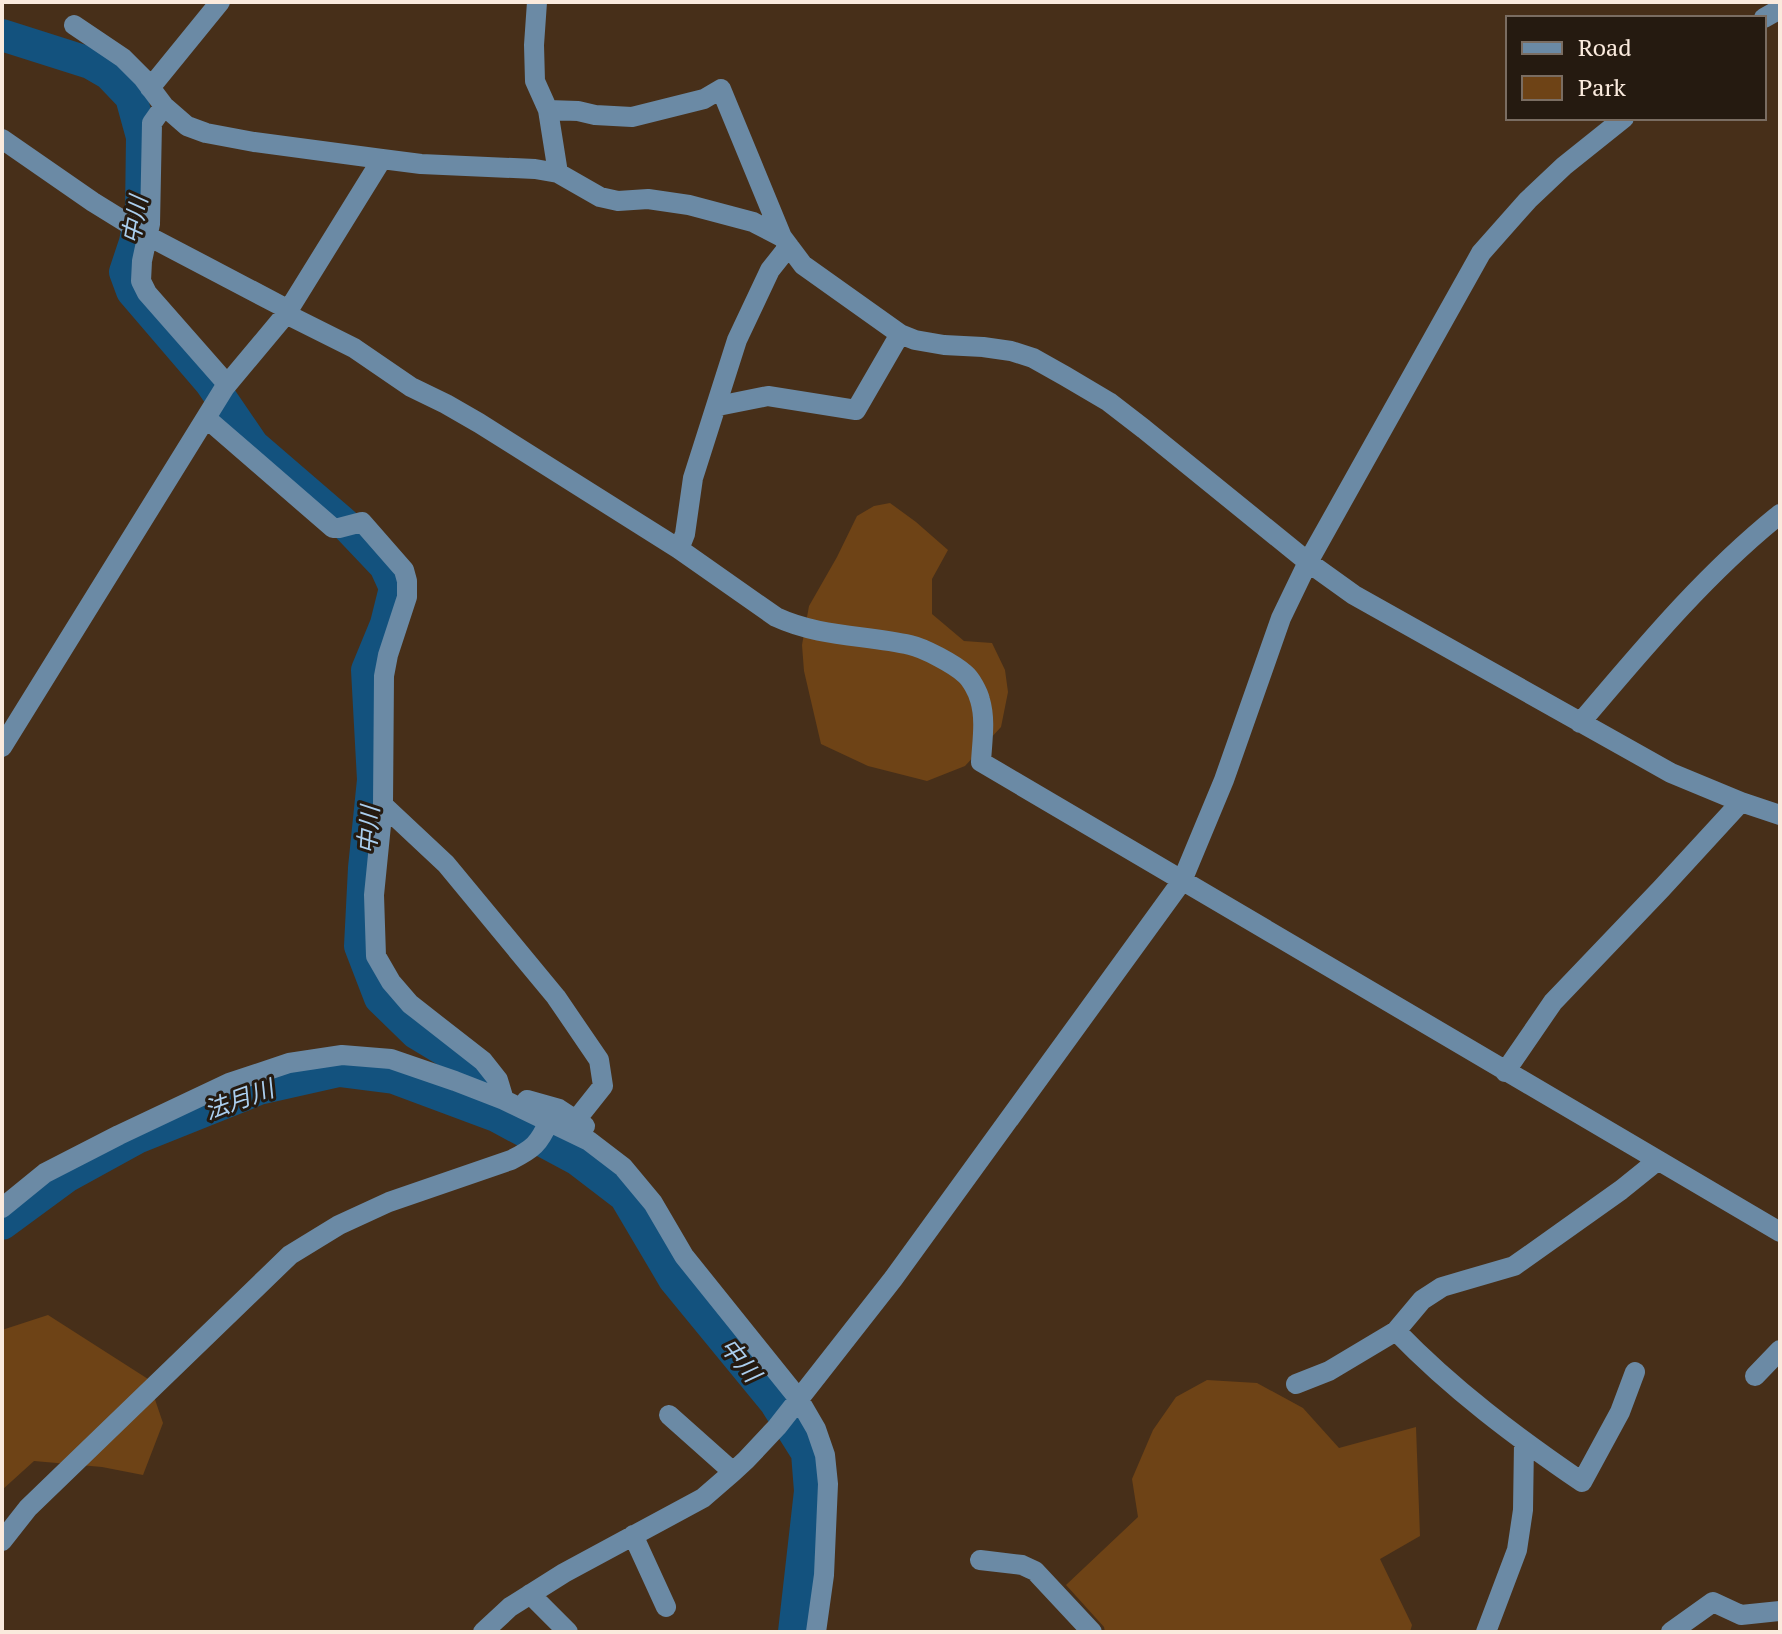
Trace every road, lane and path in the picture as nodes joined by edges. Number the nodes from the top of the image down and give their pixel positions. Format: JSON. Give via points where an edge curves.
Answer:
{"nodes":[{"id":1,"x":220,"y":2,"type":"edge"},
{"id":2,"x":537,"y":2,"type":"edge"},
{"id":3,"x":74,"y":25,"type":"dead end"},
{"id":4,"x":150,"y":88,"type":"junction"},
{"id":5,"x":164,"y":106,"type":"junction"},
{"id":6,"x":548,"y":110,"type":"junction"},
{"id":7,"x":1622,"y":120,"type":"edge"},
{"id":8,"x":2,"y":139,"type":"edge"},
{"id":9,"x":382,"y":159,"type":"junction"},
{"id":10,"x":558,"y":173,"type":"junction"},
{"id":11,"x":148,"y":236,"type":"junction"},
{"id":12,"x":786,"y":242,"type":"junction"},
{"id":13,"x":288,"y":312,"type":"junction"},
{"id":14,"x":900,"y":334,"type":"junction"},
{"id":15,"x":219,"y":398,"type":"junction"},
{"id":16,"x":718,"y":406,"type":"junction"},
{"id":17,"x":1780,"y":514,"type":"edge"},
{"id":18,"x":679,"y":549,"type":"junction"},
{"id":19,"x":1308,"y":562,"type":"junction"},
{"id":20,"x":1580,"y":723,"type":"junction"},
{"id":21,"x":2,"y":747,"type":"edge"},
{"id":22,"x":1741,"y":802,"type":"junction"},
{"id":23,"x":383,"y":805,"type":"junction"},
{"id":24,"x":1780,"y":815,"type":"edge"},
{"id":25,"x":1182,"y":881,"type":"junction"},
{"id":26,"x":1505,"y":1072,"type":"junction"},
{"id":27,"x":507,"y":1101,"type":"junction"},
{"id":28,"x":576,"y":1120,"type":"junction"},
{"id":29,"x":543,"y":1132,"type":"junction"},
{"id":30,"x":1657,"y":1161,"type":"junction"},
{"id":31,"x":631,"y":1178,"type":"junction"},
{"id":32,"x":2,"y":1208,"type":"edge"},
{"id":33,"x":1780,"y":1232,"type":"edge"},
{"id":34,"x":1396,"y":1331,"type":"junction"},
{"id":35,"x":1780,"y":1350,"type":"edge"},
{"id":36,"x":1635,"y":1372,"type":"dead end"},
{"id":37,"x":1755,"y":1376,"type":"dead end"},
{"id":38,"x":1296,"y":1384,"type":"dead end"},
{"id":39,"x":796,"y":1401,"type":"junction"},
{"id":40,"x":669,"y":1415,"type":"dead end"},
{"id":41,"x":1524,"y":1443,"type":"junction"},
{"id":42,"x":733,"y":1472,"type":"junction"},
{"id":43,"x":633,"y":1535,"type":"junction"},
{"id":44,"x":2,"y":1541,"type":"edge"},
{"id":45,"x":980,"y":1560,"type":"dead end"},
{"id":46,"x":530,"y":1594,"type":"junction"},
{"id":47,"x":666,"y":1607,"type":"dead end"},
{"id":48,"x":1780,"y":1611,"type":"edge"},
{"id":49,"x":483,"y":1632,"type":"edge"},
{"id":50,"x":568,"y":1632,"type":"edge"},
{"id":51,"x":816,"y":1632,"type":"edge"},
{"id":52,"x":1092,"y":1632,"type":"edge"},
{"id":53,"x":1486,"y":1632,"type":"edge"},
{"id":54,"x":1671,"y":1632,"type":"edge"}],
"edges":[{"from":1,"to":4,"type":"street"},
{"from":2,"to":6,"type":"street","via":[[535,81]]},
{"from":3,"to":4,"type":"street","via":[[123,58]]},
{"from":4,"to":5,"type":"street"},
{"from":5,"to":9,"type":"street","via":[[187,126],[206,133]]},
{"from":5,"to":11,"type":"street","via":[[152,123]]},
{"from":6,"to":10,"type":"street"},
{"from":6,"to":12,"type":"street","via":[[632,117],[704,99],[721,89]]},
{"from":7,"to":19,"type":"street","via":[[1555,174],[1481,253]]},
{"from":8,"to":11,"type":"street"},
{"from":9,"to":10,"type":"street"},
{"from":9,"to":13,"type":"street"},
{"from":10,"to":12,"type":"street","via":[[600,197],[689,205],[753,222]]},
{"from":11,"to":13,"type":"street"},
{"from":11,"to":15,"type":"street","via":[[141,281]]},
{"from":12,"to":14,"type":"street","via":[[803,265]]},
{"from":12,"to":16,"type":"street","via":[[737,340]]},
{"from":13,"to":15,"type":"street"},
{"from":13,"to":18,"type":"street","via":[[479,423]]},
{"from":14,"to":16,"type":"street","via":[[856,410],[768,396]]},
{"from":14,"to":19,"type":"street","via":[[1033,358],[1109,402]]},
{"from":15,"to":21,"type":"street"},
{"from":15,"to":23,"type":"street","via":[[333,528],[362,522],[404,570],[407,597],[384,676]]},
{"from":16,"to":18,"type":"street","via":[[693,478]]},
{"from":17,"to":20,"type":"street","via":[[1659,629]]},
{"from":18,"to":25,"type":"street","via":[[794,625],[913,645],[966,674],[980,696],[981,762]]},
{"from":19,"to":20,"type":"street","via":[[1354,595]]},
{"from":19,"to":25,"type":"street","via":[[1281,618]]},
{"from":20,"to":22,"type":"street","via":[[1671,773]]},
{"from":22,"to":24,"type":"street"},
{"from":22,"to":26,"type":"street","via":[[1553,1002]]},
{"from":23,"to":27,"type":"street","via":[[374,895],[376,956],[410,1004],[483,1061]]},
{"from":23,"to":28,"type":"street","via":[[446,864],[502,929],[599,1060],[603,1086]]},
{"from":25,"to":26,"type":"street"},
{"from":25,"to":39,"type":"street","via":[[893,1279]]},
{"from":26,"to":30,"type":"street"},
{"from":27,"to":28,"type":"street","via":[[529,1100]]},
{"from":27,"to":29,"type":"street"},
{"from":27,"to":32,"type":"street","via":[[391,1059],[342,1055],[289,1063],[229,1083],[119,1135],[45,1173]]},
{"from":28,"to":31,"type":"street","via":[[618,1149]]},
{"from":29,"to":31,"type":"street","via":[[589,1141]]},
{"from":29,"to":44,"type":"street","via":[[530,1151],[389,1202],[290,1255],[28,1508]]},
{"from":30,"to":33,"type":"street"},
{"from":30,"to":34,"type":"street","via":[[1514,1266],[1442,1287],[1422,1300]]},
{"from":31,"to":39,"type":"street"},
{"from":34,"to":38,"type":"street"},
{"from":34,"to":41,"type":"street"},
{"from":35,"to":37,"type":"street"},
{"from":36,"to":41,"type":"street","via":[[1582,1482]]},
{"from":39,"to":42,"type":"street"},
{"from":39,"to":51,"type":"street","via":[[816,1429],[828,1484]]},
{"from":40,"to":42,"type":"street"},
{"from":41,"to":53,"type":"street","via":[[1517,1550]]},
{"from":42,"to":43,"type":"street","via":[[703,1498]]},
{"from":43,"to":46,"type":"street"},
{"from":43,"to":47,"type":"street"},
{"from":45,"to":52,"type":"street","via":[[1035,1571]]},
{"from":46,"to":49,"type":"street"},
{"from":46,"to":50,"type":"street"},
{"from":48,"to":54,"type":"street","via":[[1741,1615],[1713,1602]]}]}
